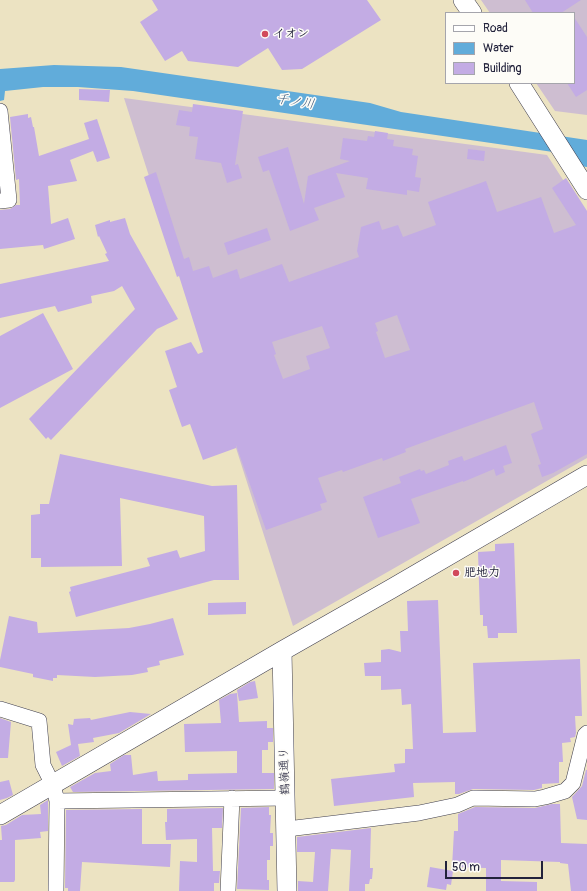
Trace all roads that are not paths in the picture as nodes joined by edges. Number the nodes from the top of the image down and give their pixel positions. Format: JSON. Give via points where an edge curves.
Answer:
{"nodes":[{"id":1,"x":464,"y":0,"type":"edge"},
{"id":2,"x":471,"y":12,"type":"edge"},
{"id":3,"x":520,"y":84,"type":"edge"},
{"id":4,"x":0,"y":111,"type":"edge"},
{"id":5,"x":584,"y":186,"type":"edge"},
{"id":6,"x":0,"y":201,"type":"edge"},
{"id":7,"x":587,"y":475,"type":"edge"},
{"id":8,"x":282,"y":651,"type":"junction"},
{"id":9,"x":0,"y":709,"type":"edge"},
{"id":10,"x":587,"y":733,"type":"edge"},
{"id":11,"x":55,"y":793,"type":"junction"},
{"id":12,"x":232,"y":798,"type":"junction"},
{"id":13,"x":286,"y":798,"type":"junction"},
{"id":14,"x":0,"y":815,"type":"edge"},
{"id":15,"x":287,"y":829,"type":"junction"},
{"id":16,"x":56,"y":891,"type":"edge"},
{"id":17,"x":228,"y":891,"type":"edge"},
{"id":18,"x":287,"y":891,"type":"edge"}],
"edges":[{"from":1,"to":2,"type":"street"},
{"from":3,"to":5,"type":"street"},
{"from":4,"to":6,"type":"street","via":[[9,200]]},
{"from":7,"to":8,"type":"street"},
{"from":8,"to":11,"type":"street"},
{"from":8,"to":13,"type":"street","name":"鶴嶺通り"},
{"from":9,"to":11,"type":"street","via":[[39,721],[43,765]]},
{"from":10,"to":15,"type":"street","via":[[573,783],[565,790],[545,797],[473,798],[457,805],[419,813]]},
{"from":11,"to":12,"type":"street"},
{"from":11,"to":14,"type":"street"},
{"from":11,"to":16,"type":"street"},
{"from":12,"to":13,"type":"street"},
{"from":12,"to":17,"type":"street"},
{"from":13,"to":15,"type":"street","name":"鶴嶺通り"},
{"from":15,"to":18,"type":"street","name":"鶴嶺通り"}]}
